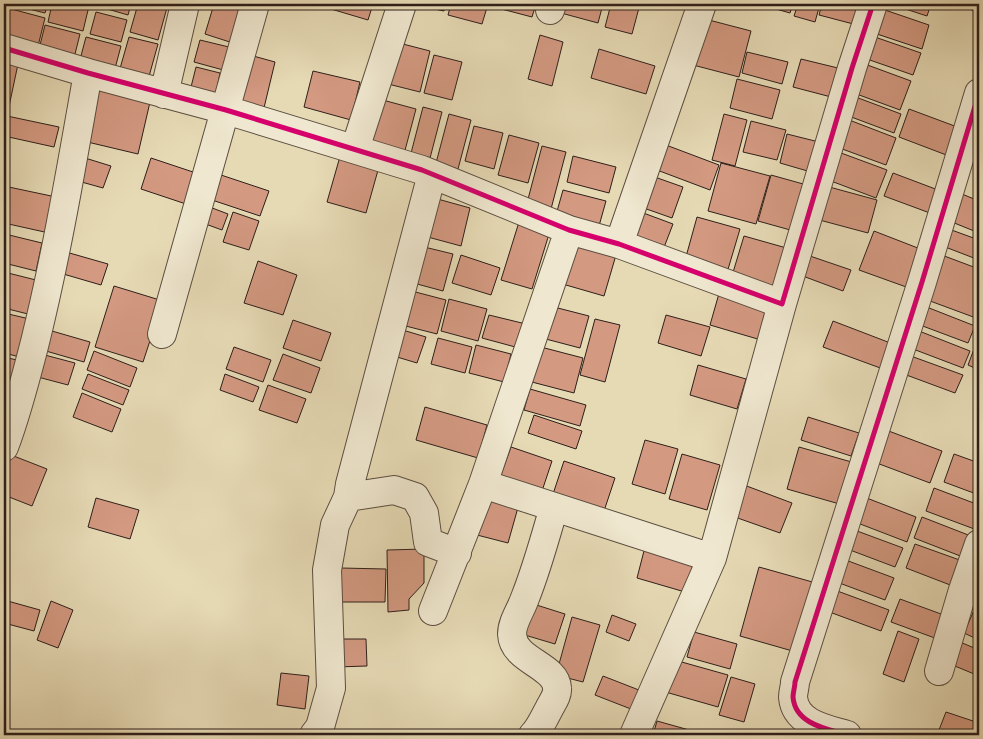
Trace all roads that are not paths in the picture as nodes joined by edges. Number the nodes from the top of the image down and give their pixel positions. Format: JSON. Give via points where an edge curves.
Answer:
{"nodes":[{"id":1,"x":186,"y":4,"type":"edge"},
{"id":2,"x":255,"y":4,"type":"edge"},
{"id":3,"x":402,"y":4,"type":"edge"},
{"id":4,"x":702,"y":4,"type":"edge"},
{"id":5,"x":873,"y":4,"type":"edge"},
{"id":6,"x":4,"y":48,"type":"edge"},
{"id":7,"x":88,"y":74,"type":"junction"},
{"id":8,"x":979,"y":93,"type":"edge"},
{"id":9,"x":164,"y":94,"type":"junction"},
{"id":10,"x":226,"y":110,"type":"junction"},
{"id":11,"x":355,"y":149,"type":"junction"},
{"id":12,"x":432,"y":174,"type":"junction"},
{"id":13,"x":569,"y":230,"type":"junction"},
{"id":14,"x":619,"y":244,"type":"junction"},
{"id":15,"x":782,"y":304,"type":"junction"},
{"id":16,"x":162,"y":334,"type":"dead end"},
{"id":17,"x":4,"y":447,"type":"edge"},
{"id":18,"x":483,"y":484,"type":"junction"},
{"id":19,"x":348,"y":496,"type":"junction"},
{"id":20,"x":554,"y":507,"type":"junction"},
{"id":21,"x":979,"y":544,"type":"edge"},
{"id":22,"x":457,"y":553,"type":"junction"},
{"id":23,"x":712,"y":558,"type":"junction"},
{"id":24,"x":971,"y":594,"type":"edge"},
{"id":25,"x":434,"y":611,"type":"dead end"},
{"id":26,"x":939,"y":670,"type":"dead end"},
{"id":27,"x":314,"y":735,"type":"edge"},
{"id":28,"x":533,"y":735,"type":"edge"},
{"id":29,"x":634,"y":735,"type":"edge"},
{"id":30,"x":848,"y":735,"type":"edge"}],
"edges":[{"from":1,"to":9,"type":"street"},
{"from":2,"to":10,"type":"street"},
{"from":3,"to":11,"type":"street"},
{"from":4,"to":14,"type":"street"},
{"from":5,"to":15,"type":"street"},
{"from":6,"to":7,"type":"street"},
{"from":7,"to":9,"type":"street"},
{"from":7,"to":17,"type":"street","via":[[43,309]]},
{"from":8,"to":30,"type":"street","via":[[795,682],[793,698],[798,712],[812,724]]},
{"from":9,"to":10,"type":"street"},
{"from":10,"to":11,"type":"street"},
{"from":10,"to":16,"type":"street"},
{"from":11,"to":12,"type":"street"},
{"from":12,"to":13,"type":"street"},
{"from":12,"to":19,"type":"street"},
{"from":13,"to":14,"type":"street"},
{"from":13,"to":18,"type":"street"},
{"from":14,"to":15,"type":"street"},
{"from":15,"to":23,"type":"street"},
{"from":18,"to":20,"type":"street"},
{"from":18,"to":22,"type":"street"},
{"from":19,"to":22,"type":"street","via":[[394,490],[415,497],[424,513],[428,542]]},
{"from":19,"to":27,"type":"street","via":[[335,525],[327,570],[331,688],[320,727]]},
{"from":20,"to":23,"type":"street"},
{"from":20,"to":28,"type":"street","via":[[512,633],[521,654],[555,680],[558,689]]},
{"from":21,"to":24,"type":"street"},
{"from":22,"to":25,"type":"street"},
{"from":23,"to":29,"type":"street"},
{"from":24,"to":26,"type":"street"}]}
